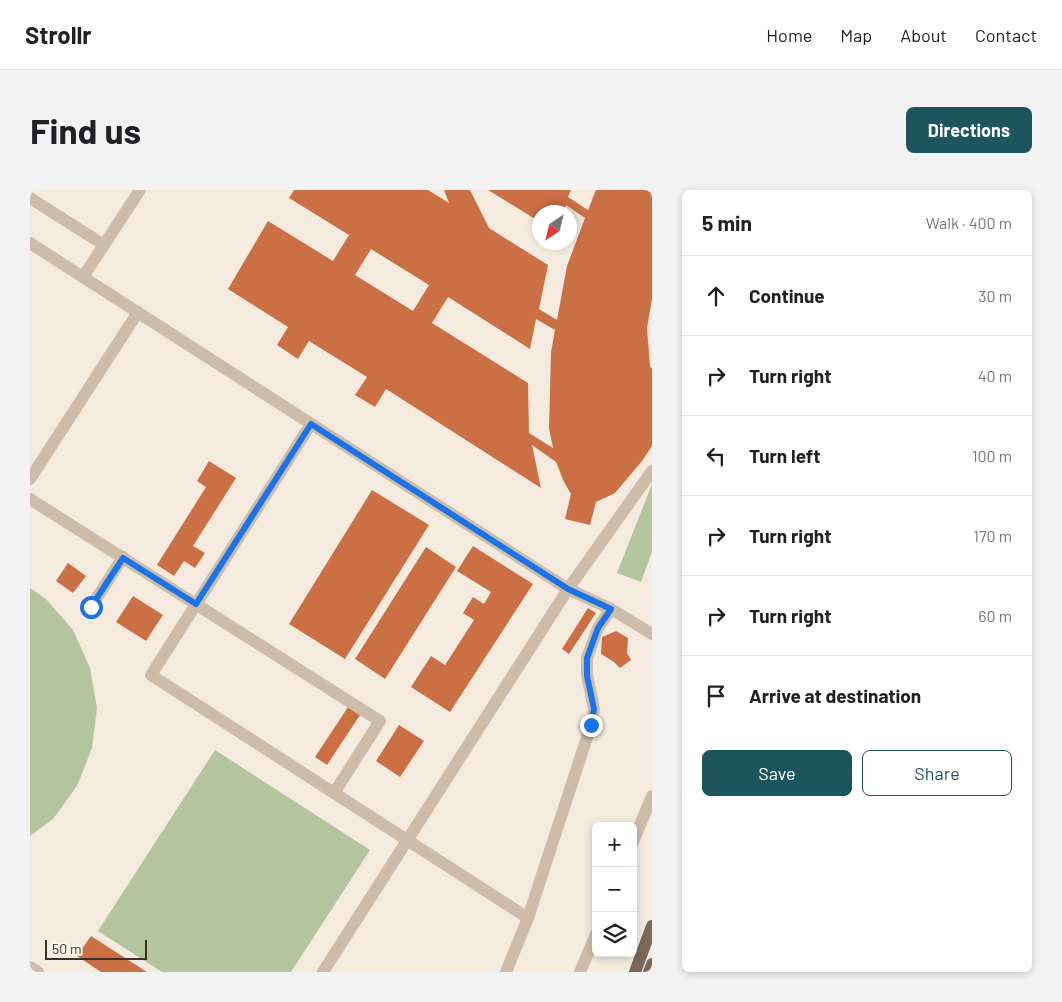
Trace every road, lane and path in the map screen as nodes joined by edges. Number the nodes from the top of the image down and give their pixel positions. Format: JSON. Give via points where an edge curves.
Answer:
{"nodes":[{"id":1,"x":140,"y":190,"type":"edge"},
{"id":2,"x":30,"y":198,"type":"edge"},
{"id":3,"x":30,"y":243,"type":"edge"},
{"id":4,"x":104,"y":245,"type":"junction"},
{"id":5,"x":83,"y":277,"type":"junction"},
{"id":6,"x":138,"y":312,"type":"junction"},
{"id":7,"x":311,"y":424,"type":"junction"},
{"id":8,"x":652,"y":471,"type":"edge"},
{"id":9,"x":30,"y":479,"type":"edge"},
{"id":10,"x":30,"y":499,"type":"edge"},
{"id":11,"x":123,"y":558,"type":"junction"},
{"id":12,"x":568,"y":589,"type":"junction"},
{"id":13,"x":196,"y":604,"type":"junction"},
{"id":14,"x":91,"y":607,"type":"dead end"},
{"id":15,"x":611,"y":609,"type":"junction"},
{"id":16,"x":652,"y":634,"type":"edge"},
{"id":17,"x":334,"y":793,"type":"junction"},
{"id":18,"x":652,"y":796,"type":"edge"},
{"id":19,"x":637,"y":832,"type":"edge"},
{"id":20,"x":408,"y":840,"type":"junction"},
{"id":21,"x":528,"y":918,"type":"junction"},
{"id":22,"x":652,"y":926,"type":"edge"},
{"id":23,"x":592,"y":944,"type":"edge"},
{"id":24,"x":652,"y":964,"type":"edge"},
{"id":25,"x":30,"y":967,"type":"edge"},
{"id":26,"x":38,"y":972,"type":"edge"},
{"id":27,"x":324,"y":972,"type":"edge"},
{"id":28,"x":506,"y":972,"type":"edge"},
{"id":29,"x":580,"y":972,"type":"edge"},
{"id":30,"x":635,"y":972,"type":"edge"},
{"id":31,"x":649,"y":972,"type":"edge"}],
"edges":[{"from":1,"to":4,"type":"street"},
{"from":2,"to":4,"type":"street"},
{"from":3,"to":5,"type":"street"},
{"from":4,"to":5,"type":"street"},
{"from":5,"to":6,"type":"street"},
{"from":6,"to":7,"type":"street"},
{"from":6,"to":9,"type":"street"},
{"from":7,"to":12,"type":"street"},
{"from":7,"to":13,"type":"street"},
{"from":8,"to":12,"type":"street"},
{"from":10,"to":11,"type":"street"},
{"from":11,"to":13,"type":"street"},
{"from":11,"to":14,"type":"street"},
{"from":12,"to":15,"type":"street"},
{"from":12,"to":20,"type":"street"},
{"from":13,"to":17,"type":"street","via":[[151,675]]},
{"from":13,"to":17,"type":"street","via":[[380,722]]},
{"from":15,"to":16,"type":"street"},
{"from":15,"to":21,"type":"street","via":[[598,628],[587,658],[594,709],[591,725]]},
{"from":17,"to":20,"type":"street"},
{"from":18,"to":19,"type":"street"},
{"from":20,"to":21,"type":"street"},
{"from":20,"to":27,"type":"street"},
{"from":21,"to":28,"type":"street"},
{"from":22,"to":30,"type":"main road"},
{"from":23,"to":29,"type":"street"},
{"from":24,"to":31,"type":"main road"},
{"from":25,"to":26,"type":"street"}]}
